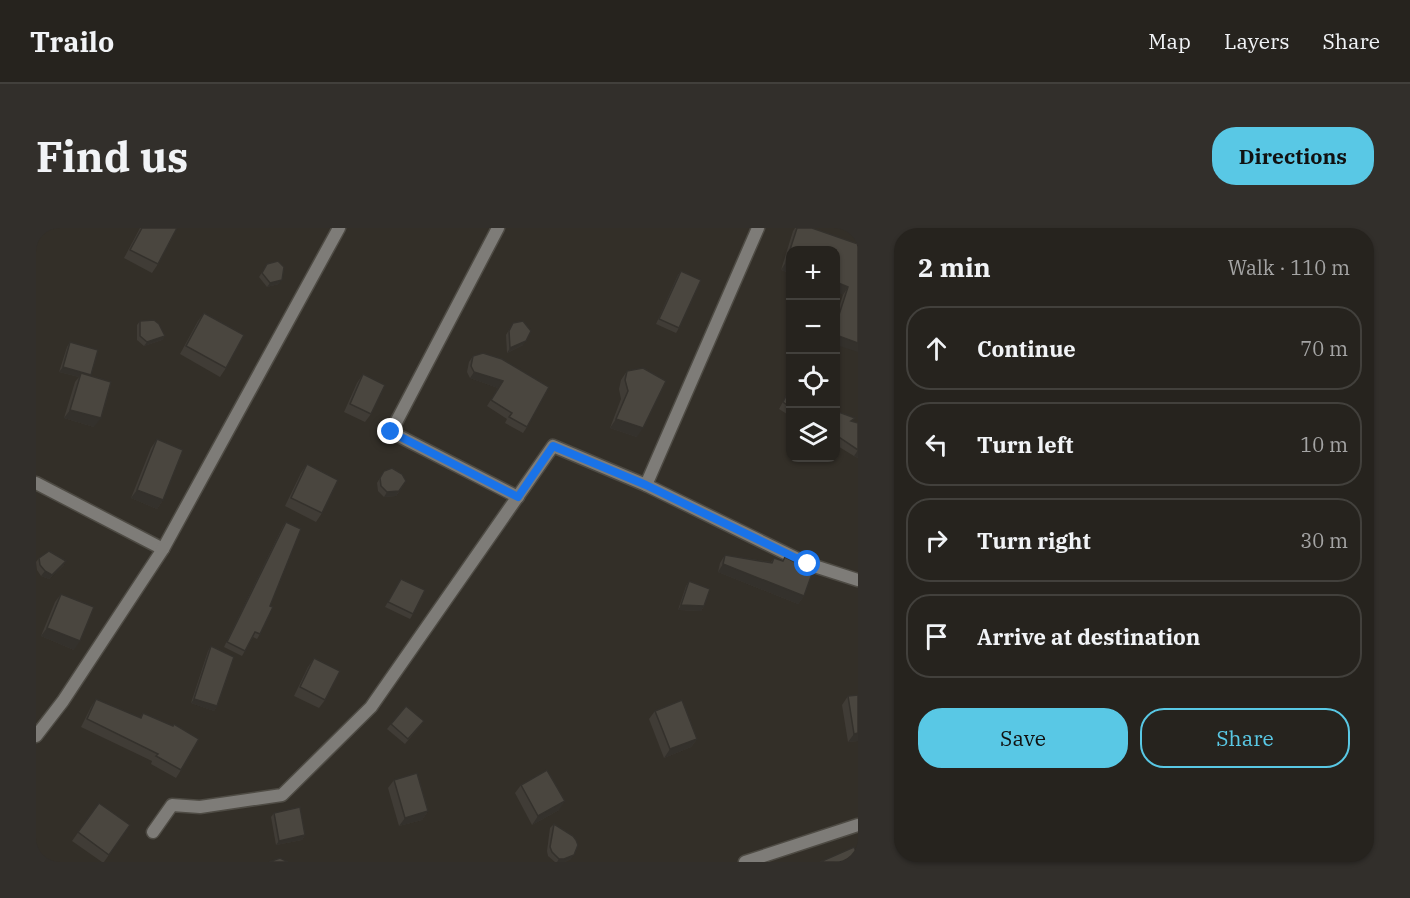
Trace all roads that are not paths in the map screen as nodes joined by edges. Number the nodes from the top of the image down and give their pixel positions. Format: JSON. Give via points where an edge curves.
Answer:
{"nodes":[{"id":1,"x":339,"y":228,"type":"edge"},
{"id":2,"x":498,"y":228,"type":"edge"},
{"id":3,"x":758,"y":228,"type":"edge"},
{"id":4,"x":36,"y":483,"type":"edge"},
{"id":5,"x":646,"y":485,"type":"junction"},
{"id":6,"x":518,"y":497,"type":"junction"},
{"id":7,"x":163,"y":549,"type":"junction"},
{"id":8,"x":858,"y":580,"type":"edge"},
{"id":9,"x":36,"y":736,"type":"edge"},
{"id":10,"x":858,"y":826,"type":"edge"},
{"id":11,"x":153,"y":832,"type":"dead end"},
{"id":12,"x":745,"y":862,"type":"edge"}],
"edges":[{"from":1,"to":7,"type":"street"},
{"from":2,"to":6,"type":"street","via":[[391,432]]},
{"from":3,"to":5,"type":"street"},
{"from":4,"to":7,"type":"street"},
{"from":5,"to":6,"type":"street","via":[[553,446]]},
{"from":5,"to":8,"type":"street","via":[[808,564]]},
{"from":6,"to":11,"type":"street","via":[[371,707],[282,795],[200,807],[172,805]]},
{"from":7,"to":9,"type":"street"},
{"from":10,"to":12,"type":"street"}]}
